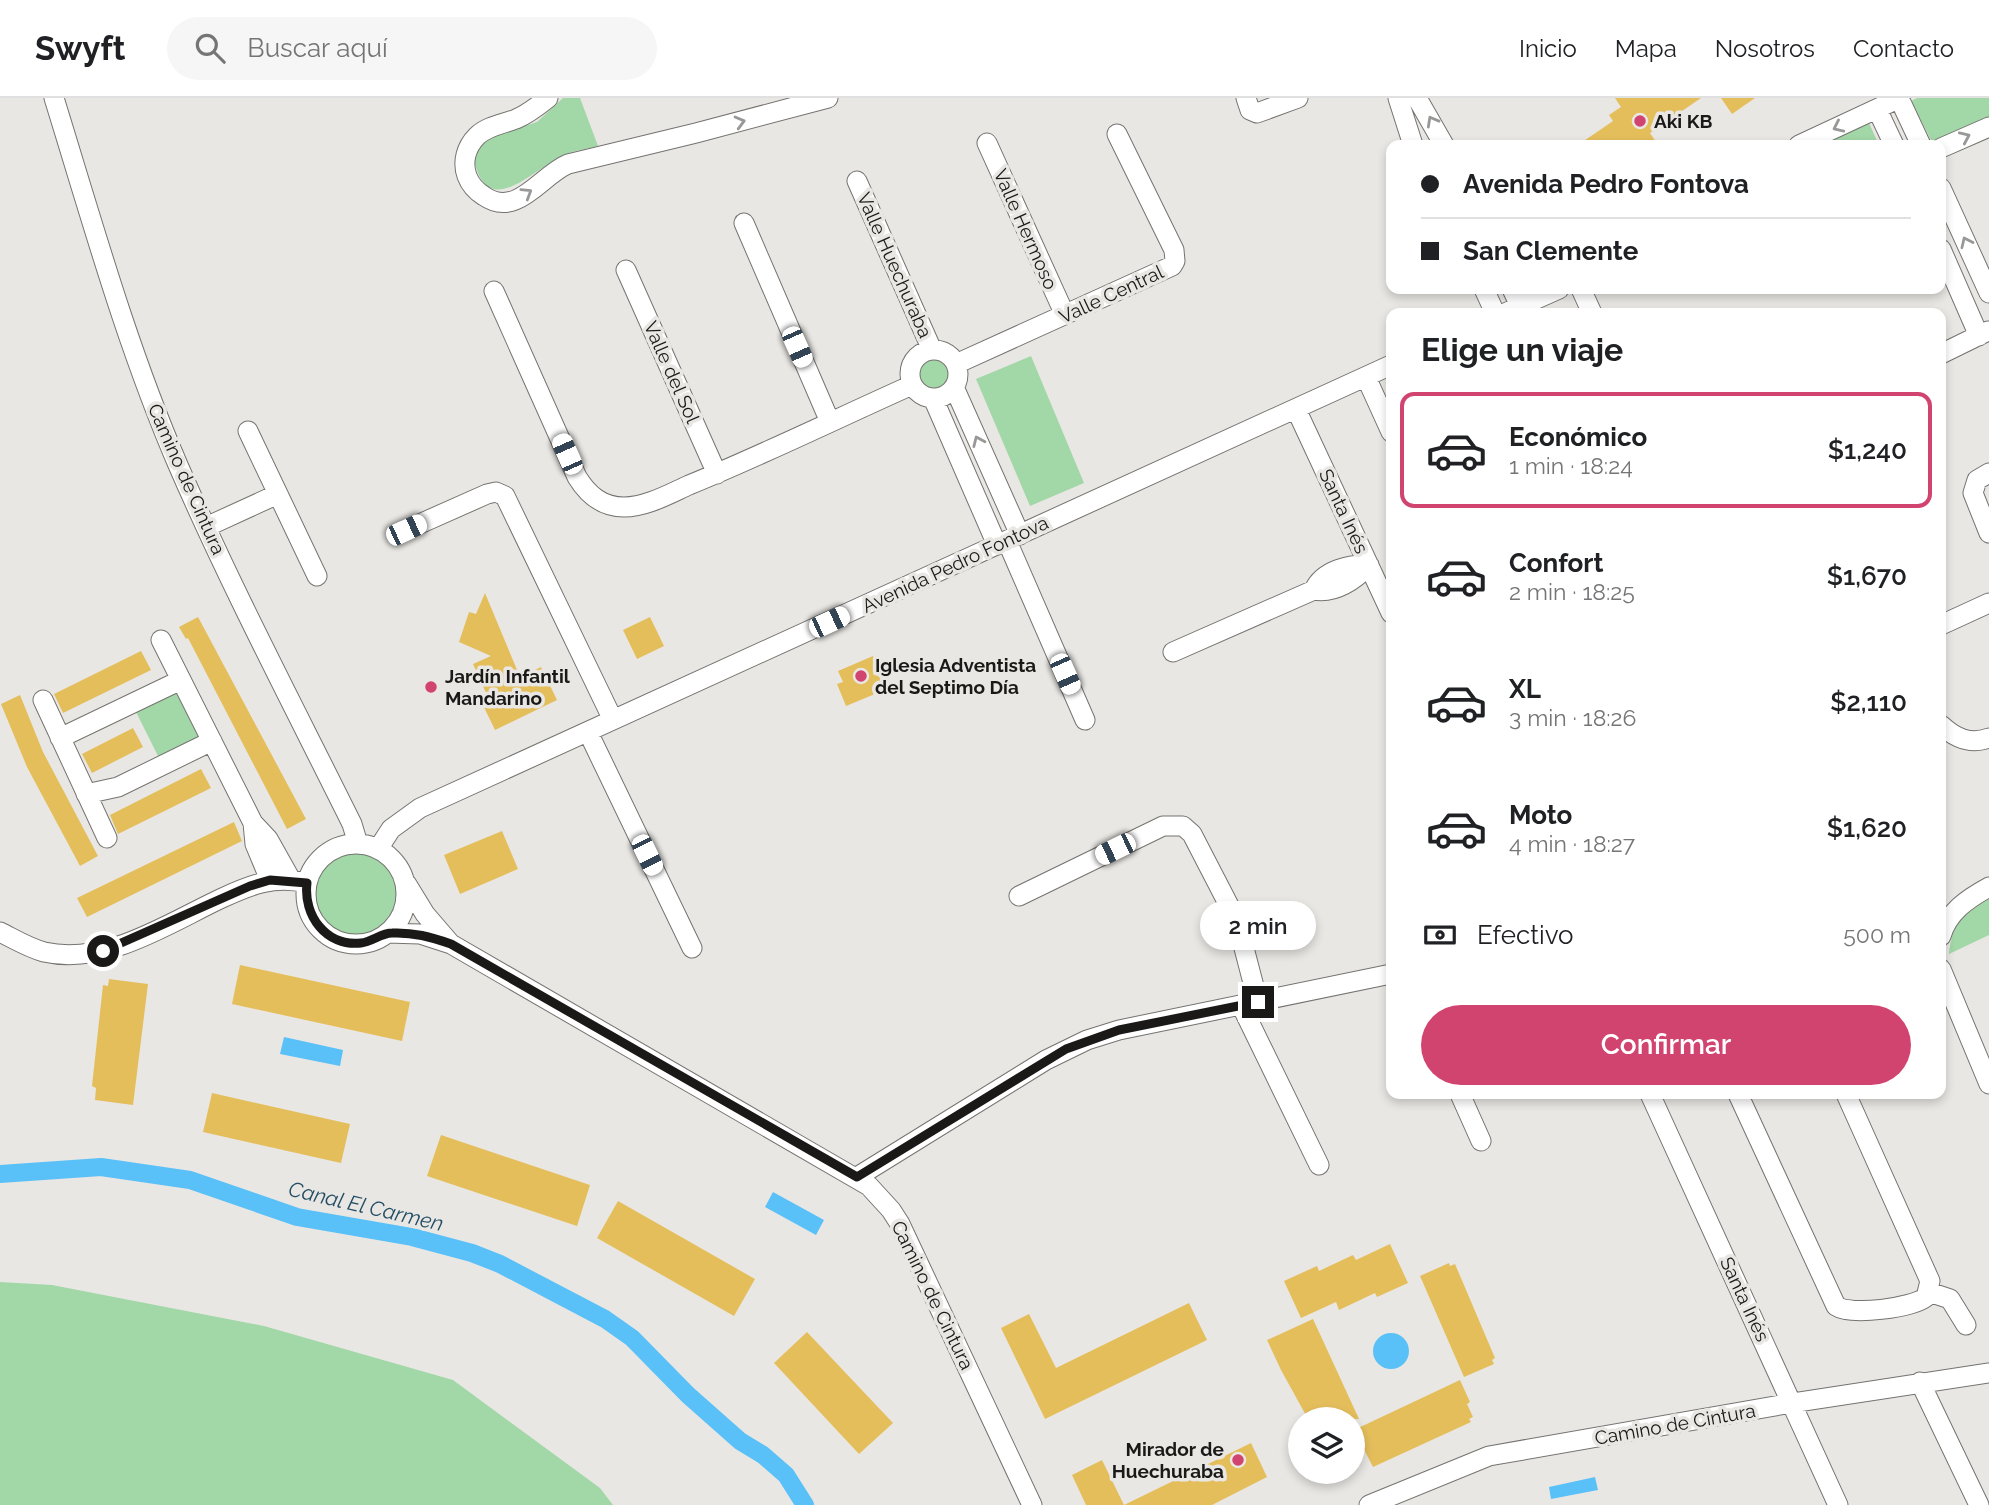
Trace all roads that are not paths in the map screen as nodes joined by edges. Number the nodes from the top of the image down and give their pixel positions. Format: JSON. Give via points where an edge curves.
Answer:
{"nodes":[{"id":1,"x":54,"y":98,"type":"edge"},
{"id":2,"x":548,"y":98,"type":"edge"},
{"id":3,"x":828,"y":98,"type":"edge"},
{"id":4,"x":1246,"y":98,"type":"edge"},
{"id":5,"x":1398,"y":98,"type":"edge"},
{"id":6,"x":1418,"y":98,"type":"edge"},
{"id":7,"x":1900,"y":98,"type":"edge"},
{"id":8,"x":1291,"y":99,"type":"edge"},
{"id":9,"x":1877,"y":109,"type":"junction"},
{"id":10,"x":1989,"y":127,"type":"edge"},
{"id":11,"x":1117,"y":134,"type":"dead end"},
{"id":12,"x":1411,"y":140,"type":"edge"},
{"id":13,"x":1441,"y":140,"type":"edge"},
{"id":14,"x":1810,"y":140,"type":"edge"},
{"id":15,"x":1892,"y":140,"type":"edge"},
{"id":16,"x":1919,"y":140,"type":"edge"},
{"id":17,"x":987,"y":143,"type":"dead end"},
{"id":18,"x":1946,"y":146,"type":"edge"},
{"id":19,"x":858,"y":181,"type":"dead end"},
{"id":20,"x":1946,"y":199,"type":"edge"},
{"id":21,"x":744,"y":223,"type":"dead end"},
{"id":22,"x":1946,"y":259,"type":"edge"},
{"id":23,"x":626,"y":270,"type":"dead end"},
{"id":24,"x":494,"y":291,"type":"dead end"},
{"id":25,"x":1989,"y":293,"type":"edge"},
{"id":26,"x":1543,"y":294,"type":"edge"},
{"id":27,"x":1513,"y":303,"type":"edge"},
{"id":28,"x":1065,"y":315,"type":"junction"},
{"id":29,"x":1984,"y":333,"type":"edge"},
{"id":30,"x":932,"y":350,"type":"junction"},
{"id":31,"x":1946,"y":352,"type":"edge"},
{"id":32,"x":956,"y":364,"type":"junction"},
{"id":33,"x":1386,"y":367,"type":"edge"},
{"id":34,"x":1366,"y":377,"type":"junction"},
{"id":35,"x":912,"y":385,"type":"junction"},
{"id":36,"x":954,"y":387,"type":"junction"},
{"id":37,"x":933,"y":398,"type":"junction"},
{"id":38,"x":1296,"y":409,"type":"junction"},
{"id":39,"x":1386,"y":421,"type":"edge"},
{"id":40,"x":830,"y":422,"type":"junction"},
{"id":41,"x":248,"y":430,"type":"dead end"},
{"id":42,"x":1989,"y":473,"type":"edge"},
{"id":43,"x":717,"y":474,"type":"junction"},
{"id":44,"x":278,"y":494,"type":"junction"},
{"id":45,"x":206,"y":527,"type":"junction"},
{"id":46,"x":406,"y":530,"type":"dead end"},
{"id":47,"x":1989,"y":533,"type":"edge"},
{"id":48,"x":1008,"y":540,"type":"junction"},
{"id":49,"x":1369,"y":565,"type":"junction"},
{"id":50,"x":317,"y":576,"type":"dead end"},
{"id":51,"x":1386,"y":602,"type":"edge"},
{"id":52,"x":1989,"y":603,"type":"edge"},
{"id":53,"x":1946,"y":623,"type":"edge"},
{"id":54,"x":161,"y":640,"type":"dead end"},
{"id":55,"x":1173,"y":652,"type":"dead end"},
{"id":56,"x":180,"y":680,"type":"junction"},
{"id":57,"x":43,"y":700,"type":"dead end"},
{"id":58,"x":613,"y":720,"type":"junction"},
{"id":59,"x":1085,"y":720,"type":"dead end"},
{"id":60,"x":1948,"y":731,"type":"edge"},
{"id":61,"x":588,"y":732,"type":"junction"},
{"id":62,"x":60,"y":738,"type":"junction"},
{"id":63,"x":1989,"y":738,"type":"edge"},
{"id":64,"x":212,"y":741,"type":"junction"},
{"id":65,"x":86,"y":794,"type":"junction"},
{"id":66,"x":253,"y":823,"type":"junction"},
{"id":67,"x":107,"y":838,"type":"dead end"},
{"id":68,"x":358,"y":844,"type":"junction"},
{"id":69,"x":378,"y":849,"type":"junction"},
{"id":70,"x":270,"y":880,"type":"junction"},
{"id":71,"x":404,"y":880,"type":"junction"},
{"id":72,"x":299,"y":882,"type":"junction"},
{"id":73,"x":1989,"y":887,"type":"edge"},
{"id":74,"x":1018,"y":896,"type":"dead end"},
{"id":75,"x":1946,"y":926,"type":"edge"},
{"id":76,"x":0,"y":932,"type":"edge"},
{"id":77,"x":387,"y":933,"type":"junction"},
{"id":78,"x":451,"y":944,"type":"junction"},
{"id":79,"x":692,"y":948,"type":"dead end"},
{"id":80,"x":1386,"y":975,"type":"edge"},
{"id":81,"x":1946,"y":982,"type":"edge"},
{"id":82,"x":1249,"y":1003,"type":"junction"},
{"id":83,"x":1989,"y":1084,"type":"edge"},
{"id":84,"x":1462,"y":1099,"type":"edge"},
{"id":85,"x":1652,"y":1099,"type":"edge"},
{"id":86,"x":1740,"y":1099,"type":"edge"},
{"id":87,"x":1848,"y":1099,"type":"edge"},
{"id":88,"x":1481,"y":1141,"type":"dead end"},
{"id":89,"x":1319,"y":1165,"type":"dead end"},
{"id":90,"x":857,"y":1177,"type":"junction"},
{"id":91,"x":1929,"y":1292,"type":"junction"},
{"id":92,"x":1966,"y":1325,"type":"dead end"},
{"id":93,"x":1989,"y":1373,"type":"edge"},
{"id":94,"x":1920,"y":1382,"type":"junction"},
{"id":95,"x":1792,"y":1403,"type":"junction"},
{"id":96,"x":1032,"y":1505,"type":"edge"},
{"id":97,"x":1369,"y":1505,"type":"edge"},
{"id":98,"x":1838,"y":1505,"type":"edge"},
{"id":99,"x":1979,"y":1505,"type":"edge"}],
"edges":[{"from":1,"to":45,"type":"street","name":"Camino de Cintura","via":[[145,383]]},
{"from":2,"to":3,"type":"street","one_way":true,"via":[[473,140],[464,165],[469,181],[491,201],[528,194],[568,164]]},
{"from":4,"to":8,"type":"street","via":[[1250,110],[1257,113]]},
{"from":5,"to":12,"type":"street"},
{"from":13,"to":6,"type":"street","one_way":true},
{"from":7,"to":9,"type":"street"},
{"from":7,"to":16,"type":"street"},
{"from":9,"to":14,"type":"street","one_way":true},
{"from":9,"to":15,"type":"street"},
{"from":18,"to":10,"type":"street","one_way":true},
{"from":11,"to":28,"type":"street","name":"Valle Central","via":[[1174,250],[1175,261],[1167,270]]},
{"from":17,"to":28,"type":"street","name":"Valle Hermoso"},
{"from":19,"to":30,"type":"street","name":"Valle Huechuraba"},
{"from":25,"to":20,"type":"street","one_way":true},
{"from":21,"to":40,"type":"street"},
{"from":22,"to":29,"type":"street"},
{"from":23,"to":43,"type":"street","name":"Valle del Sol"},
{"from":24,"to":43,"type":"street","via":[[577,477],[591,495],[605,504],[639,505]]},
{"from":26,"to":27,"type":"street"},
{"from":28,"to":32,"type":"street","name":"Valle Central"},
{"from":29,"to":31,"type":"street"},
{"from":30,"to":32,"type":"street","via":[[946,353]]},
{"from":30,"to":35,"type":"street","via":[[912,365]]},
{"from":32,"to":36,"type":"street"},
{"from":33,"to":34,"type":"street","name":"Avenida Pedro Fontova"},
{"from":34,"to":38,"type":"street","name":"Avenida Pedro Fontova"},
{"from":34,"to":39,"type":"street"},
{"from":35,"to":37,"type":"street"},
{"from":35,"to":40,"type":"street"},
{"from":36,"to":37,"type":"street","via":[[945,396]]},
{"from":48,"to":36,"type":"street","one_way":true},
{"from":37,"to":48,"type":"street"},
{"from":38,"to":48,"type":"street","name":"Avenida Pedro Fontova"},
{"from":38,"to":49,"type":"street","name":"Santa Inés"},
{"from":40,"to":43,"type":"street"},
{"from":41,"to":44,"type":"street"},
{"from":42,"to":47,"type":"street","via":[[1977,480],[1973,493]]},
{"from":44,"to":45,"type":"street"},
{"from":44,"to":50,"type":"street"},
{"from":45,"to":68,"type":"street","name":"Camino de Cintura"},
{"from":46,"to":58,"type":"street","via":[[487,494],[505,496]]},
{"from":48,"to":58,"type":"street","name":"Avenida Pedro Fontova"},
{"from":48,"to":59,"type":"street"},
{"from":49,"to":51,"type":"street","name":"Santa Inés"},
{"from":49,"to":55,"type":"street","via":[[1337,571],[1323,578],[1314,590]]},
{"from":52,"to":53,"type":"street"},
{"from":54,"to":56,"type":"street"},
{"from":56,"to":62,"type":"street"},
{"from":56,"to":64,"type":"street"},
{"from":57,"to":62,"type":"street"},
{"from":58,"to":61,"type":"street","name":"Avenida Pedro Fontova"},
{"from":60,"to":63,"type":"street","via":[[1971,741]]},
{"from":61,"to":69,"type":"street","name":"Avenida Pedro Fontova","via":[[409,814],[391,829]]},
{"from":61,"to":79,"type":"street"},
{"from":62,"to":65,"type":"street"},
{"from":64,"to":65,"type":"street","via":[[118,787]]},
{"from":64,"to":66,"type":"street"},
{"from":65,"to":67,"type":"street"},
{"from":66,"to":70,"type":"street","via":[[258,853]]},
{"from":66,"to":72,"type":"street"},
{"from":68,"to":69,"type":"street"},
{"from":68,"to":72,"type":"street","via":[[322,857]]},
{"from":69,"to":71,"type":"street","via":[[394,862]]},
{"from":70,"to":72,"type":"street"},
{"from":70,"to":76,"type":"street","via":[[90,954],[41,951]]},
{"from":71,"to":77,"type":"street","via":[[402,915]]},
{"from":71,"to":78,"type":"street","name":"Camino de Cintura"},
{"from":72,"to":77,"type":"street","via":[[310,913],[327,934],[353,943]]},
{"from":73,"to":75,"type":"street","via":[[1965,902]]},
{"from":74,"to":82,"type":"street","via":[[1163,826],[1183,826],[1192,834],[1237,921]]},
{"from":77,"to":78,"type":"street","name":"Camino de Cintura","via":[[420,934]]},
{"from":78,"to":90,"type":"street","name":"Camino de Cintura"},
{"from":80,"to":82,"type":"street"},
{"from":81,"to":83,"type":"street"},
{"from":82,"to":89,"type":"street"},
{"from":82,"to":90,"type":"street","via":[[1119,1030],[1066,1049]]},
{"from":84,"to":88,"type":"street"},
{"from":85,"to":95,"type":"street","name":"Santa Inés"},
{"from":86,"to":91,"type":"street","via":[[1836,1306],[1855,1312],[1916,1303]]},
{"from":87,"to":91,"type":"street","via":[[1928,1276]]},
{"from":90,"to":96,"type":"street","name":"Camino de Cintura","via":[[880,1196],[900,1224]]},
{"from":91,"to":92,"type":"street","via":[[1950,1300]]},
{"from":93,"to":94,"type":"street","name":"Camino de Cintura"},
{"from":94,"to":95,"type":"street","name":"Camino de Cintura"},
{"from":94,"to":99,"type":"street"},
{"from":95,"to":97,"type":"street","name":"Camino de Cintura","via":[[1489,1456]]},
{"from":95,"to":98,"type":"street","name":"Santa Inés"}]}
